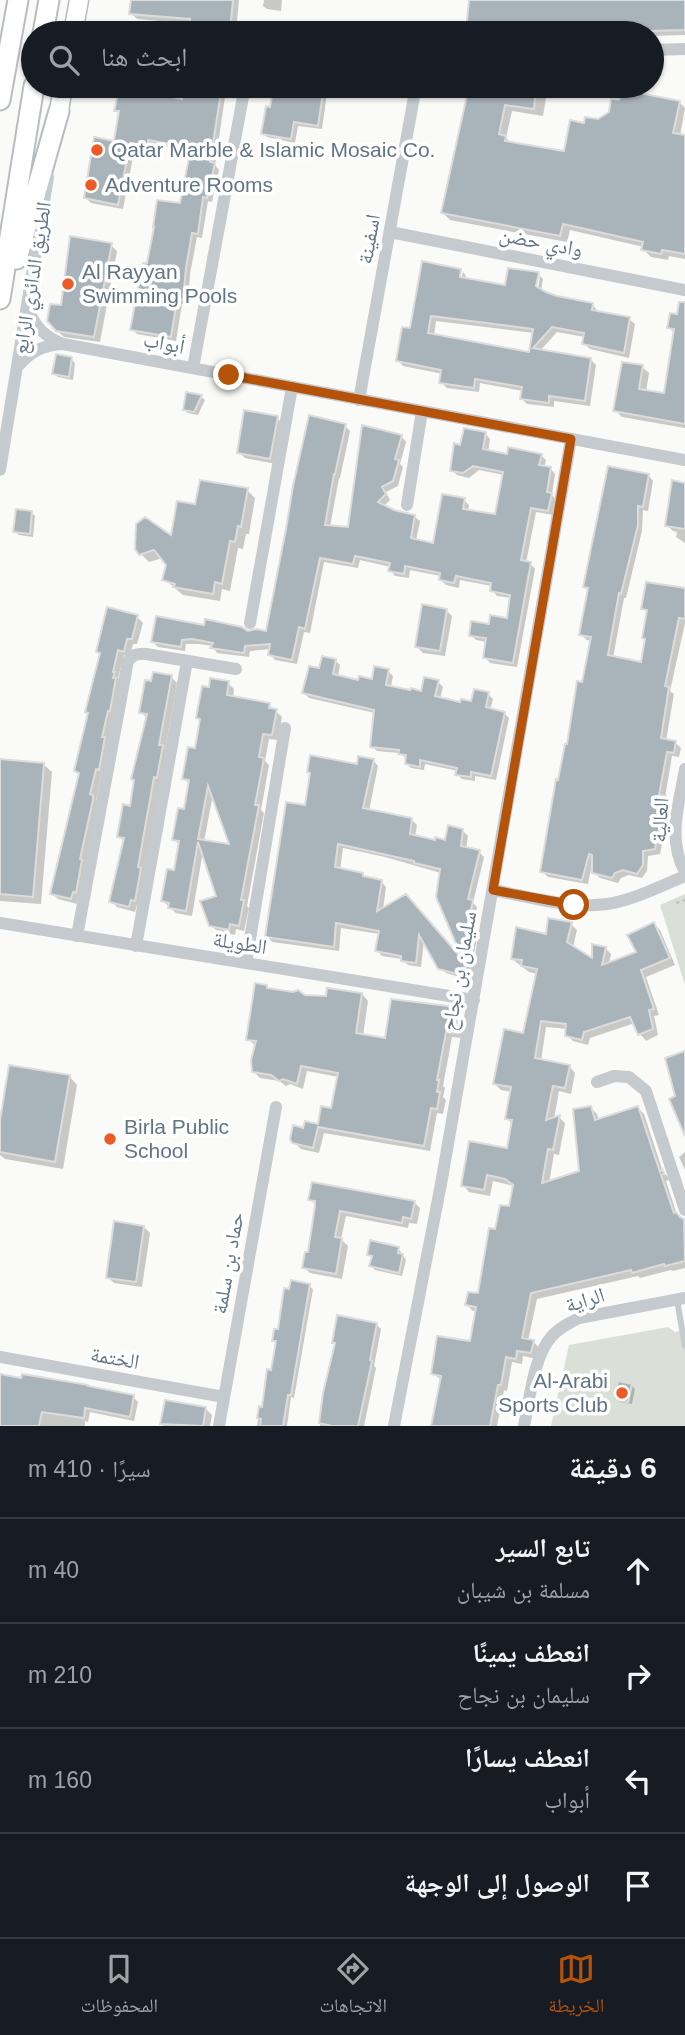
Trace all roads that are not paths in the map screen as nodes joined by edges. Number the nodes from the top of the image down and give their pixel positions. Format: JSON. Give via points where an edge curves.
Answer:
{"nodes":[{"id":1,"x":18,"y":0,"type":"edge"},
{"id":2,"x":49,"y":0,"type":"edge"},
{"id":3,"x":79,"y":0,"type":"edge"},
{"id":4,"x":45,"y":21,"type":"edge"},
{"id":5,"x":75,"y":21,"type":"edge"},
{"id":6,"x":685,"y":49,"type":"edge"},
{"id":7,"x":664,"y":50,"type":"edge"},
{"id":8,"x":32,"y":98,"type":"edge"},
{"id":9,"x":61,"y":98,"type":"edge"},
{"id":10,"x":243,"y":98,"type":"edge"},
{"id":11,"x":414,"y":98,"type":"edge"},
{"id":12,"x":0,"y":100,"type":"edge"},
{"id":13,"x":59,"y":111,"type":"junction"},
{"id":14,"x":390,"y":232,"type":"junction"},
{"id":15,"x":685,"y":290,"type":"edge"},
{"id":16,"x":0,"y":299,"type":"edge"},
{"id":17,"x":28,"y":309,"type":"junction"},
{"id":18,"x":0,"y":317,"type":"edge"},
{"id":19,"x":63,"y":344,"type":"junction"},
{"id":20,"x":18,"y":366,"type":"junction"},
{"id":21,"x":193,"y":368,"type":"junction"},
{"id":22,"x":292,"y":387,"type":"junction"},
{"id":23,"x":359,"y":400,"type":"junction"},
{"id":24,"x":422,"y":411,"type":"junction"},
{"id":25,"x":571,"y":439,"type":"junction"},
{"id":26,"x":685,"y":460,"type":"edge"},
{"id":27,"x":0,"y":471,"type":"edge"},
{"id":28,"x":407,"y":505,"type":"dead end"},
{"id":29,"x":250,"y":623,"type":"dead end"},
{"id":30,"x":187,"y":661,"type":"junction"},
{"id":31,"x":236,"y":669,"type":"dead end"},
{"id":32,"x":285,"y":728,"type":"dead end"},
{"id":33,"x":685,"y":769,"type":"edge"},
{"id":34,"x":685,"y":874,"type":"edge"},
{"id":35,"x":493,"y":890,"type":"junction"},
{"id":36,"x":0,"y":923,"type":"edge"},
{"id":37,"x":77,"y":936,"type":"junction"},
{"id":38,"x":136,"y":946,"type":"junction"},
{"id":39,"x":246,"y":963,"type":"junction"},
{"id":40,"x":474,"y":1000,"type":"junction"},
{"id":41,"x":597,"y":1082,"type":"dead end"},
{"id":42,"x":276,"y":1107,"type":"dead end"},
{"id":43,"x":685,"y":1210,"type":"edge"},
{"id":44,"x":681,"y":1299,"type":"edge"},
{"id":45,"x":685,"y":1346,"type":"edge"},
{"id":46,"x":0,"y":1357,"type":"edge"},
{"id":47,"x":224,"y":1397,"type":"junction"},
{"id":48,"x":219,"y":1426,"type":"edge"},
{"id":49,"x":394,"y":1426,"type":"edge"},
{"id":50,"x":524,"y":1426,"type":"edge"}],
"edges":[{"from":1,"to":12,"type":"main road"},
{"from":2,"to":4,"type":"main road"},
{"from":3,"to":5,"type":"main road"},
{"from":6,"to":7,"type":"street"},
{"from":8,"to":16,"type":"main road","name":"الطريق الدائري الرابع"},
{"from":9,"to":13,"type":"main road","name":"الطريق الدائري الرابع"},
{"from":10,"to":21,"type":"street"},
{"from":11,"to":14,"type":"street","name":"اسفينة"},
{"from":13,"to":17,"type":"street","name":"الطريق الدائري الرابع"},
{"from":13,"to":18,"type":"main road"},
{"from":14,"to":15,"type":"street","name":"وادي حضن"},
{"from":14,"to":23,"type":"street","name":"اسفينة"},
{"from":17,"to":19,"type":"street","name":"أبواب","via":[[41,331]]},
{"from":17,"to":20,"type":"street","name":"الطريق الدائري الرابع"},
{"from":19,"to":20,"type":"street","name":"أبواب","via":[[38,349]]},
{"from":19,"to":21,"type":"street","name":"أبواب"},
{"from":20,"to":27,"type":"street","name":"الطريق الدائري الرابع"},
{"from":21,"to":22,"type":"street","name":"أبواب"},
{"from":22,"to":23,"type":"street","name":"أبواب"},
{"from":22,"to":29,"type":"street"},
{"from":23,"to":24,"type":"street","name":"أبواب"},
{"from":24,"to":25,"type":"street","name":"أبواب"},
{"from":24,"to":28,"type":"street"},
{"from":25,"to":26,"type":"street","name":"أبواب"},
{"from":25,"to":35,"type":"street","name":"سليمان بن نجاح"},
{"from":30,"to":31,"type":"street"},
{"from":30,"to":37,"type":"street","via":[[139,653],[128,662]]},
{"from":30,"to":38,"type":"street"},
{"from":32,"to":39,"type":"street"},
{"from":33,"to":34,"type":"street","name":"العالية","via":[[675,837]]},
{"from":34,"to":35,"type":"street","via":[[627,900],[592,906]]},
{"from":35,"to":40,"type":"street","name":"سليمان بن نجاح"},
{"from":36,"to":37,"type":"street","name":"الطويلة"},
{"from":37,"to":38,"type":"street","name":"الطويلة"},
{"from":38,"to":39,"type":"street","name":"الطويلة"},
{"from":39,"to":40,"type":"street","name":"الطويلة"},
{"from":40,"to":49,"type":"street","name":"سليمان بن نجاح"},
{"from":41,"to":43,"type":"street","via":[[629,1077],[646,1091]]},
{"from":42,"to":47,"type":"street","name":"حماد بن سلمة"},
{"from":44,"to":45,"type":"lane"},
{"from":44,"to":50,"type":"street","name":"الراية","via":[[579,1318],[564,1325],[540,1354]]},
{"from":46,"to":47,"type":"street","name":"الختمة"},
{"from":47,"to":48,"type":"street","name":"حماد بن سلمة"}]}
